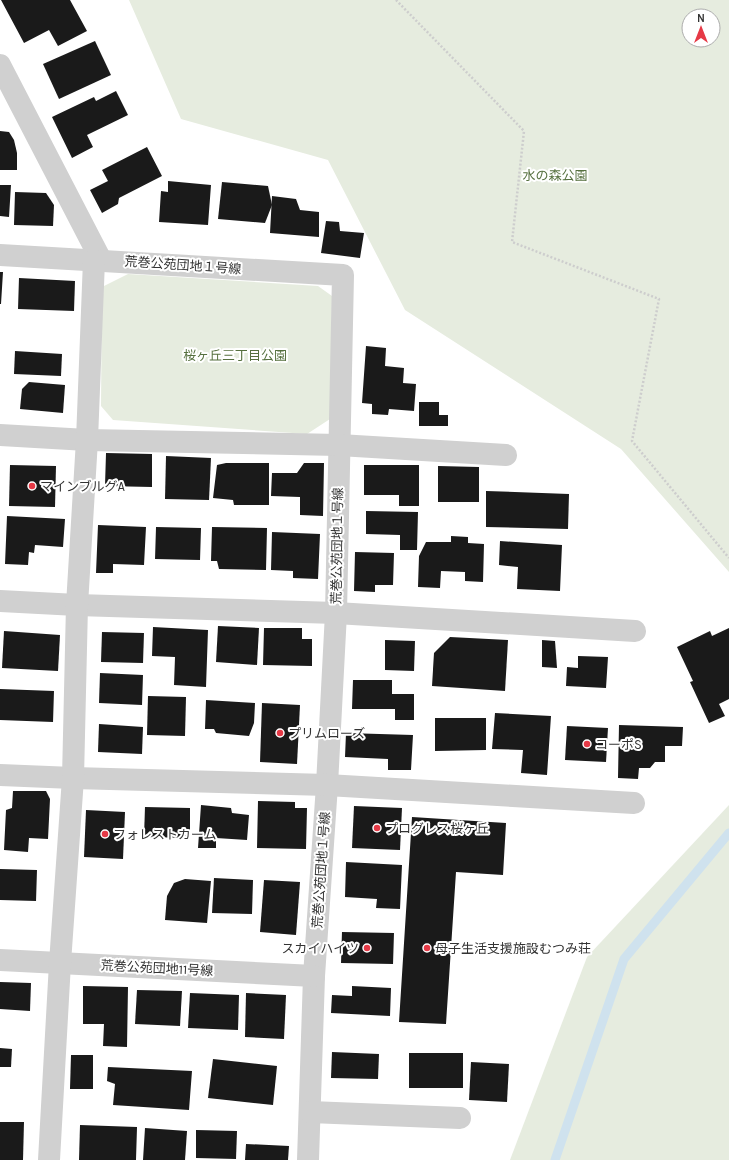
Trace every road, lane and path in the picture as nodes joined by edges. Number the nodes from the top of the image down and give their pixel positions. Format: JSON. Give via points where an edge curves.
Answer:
{"nodes":[{"id":1,"x":396,"y":0,"type":"edge"},
{"id":2,"x":0,"y":65,"type":"edge"},
{"id":3,"x":10,"y":103,"type":"edge"},
{"id":4,"x":0,"y":255,"type":"edge"},
{"id":5,"x":98,"y":260,"type":"junction"},
{"id":6,"x":0,"y":436,"type":"edge"},
{"id":7,"x":87,"y":440,"type":"junction"},
{"id":8,"x":339,"y":445,"type":"junction"},
{"id":9,"x":506,"y":455,"type":"dead end"},
{"id":10,"x":729,"y":558,"type":"edge"},
{"id":11,"x":0,"y":601,"type":"edge"},
{"id":12,"x":77,"y":605,"type":"junction"},
{"id":13,"x":336,"y":613,"type":"junction"},
{"id":14,"x":635,"y":631,"type":"dead end"},
{"id":15,"x":0,"y":775,"type":"edge"},
{"id":16,"x":73,"y":778,"type":"junction"},
{"id":17,"x":327,"y":785,"type":"junction"},
{"id":18,"x":634,"y":803,"type":"dead end"},
{"id":19,"x":0,"y":960,"type":"edge"},
{"id":20,"x":60,"y":963,"type":"junction"},
{"id":21,"x":314,"y":976,"type":"junction"},
{"id":22,"x":310,"y":1112,"type":"junction"},
{"id":23,"x":460,"y":1118,"type":"dead end"},
{"id":24,"x":49,"y":1160,"type":"edge"},
{"id":25,"x":308,"y":1160,"type":"edge"}],
"edges":[{"from":1,"to":10,"type":"path","via":[[524,131],[512,242],[659,299],[632,441]]},
{"from":2,"to":3,"type":"street"},
{"from":3,"to":5,"type":"street"},
{"from":4,"to":5,"type":"street","name":"荒巻公苑団地１号線"},
{"from":5,"to":7,"type":"street"},
{"from":5,"to":8,"type":"street","name":"荒巻公苑団地１号線","via":[[343,275]]},
{"from":6,"to":7,"type":"street"},
{"from":7,"to":8,"type":"street"},
{"from":7,"to":12,"type":"street"},
{"from":8,"to":9,"type":"street"},
{"from":8,"to":13,"type":"street","name":"荒巻公苑団地１号線"},
{"from":11,"to":12,"type":"street"},
{"from":12,"to":13,"type":"street"},
{"from":12,"to":16,"type":"street"},
{"from":13,"to":14,"type":"street"},
{"from":13,"to":17,"type":"street","name":"荒巻公苑団地１号線"},
{"from":15,"to":16,"type":"street"},
{"from":16,"to":17,"type":"street"},
{"from":16,"to":20,"type":"street"},
{"from":17,"to":18,"type":"street"},
{"from":17,"to":21,"type":"street","name":"荒巻公苑団地１号線"},
{"from":19,"to":20,"type":"street","name":"荒巻公苑団地11号線"},
{"from":20,"to":21,"type":"street","name":"荒巻公苑団地11号線"},
{"from":20,"to":24,"type":"street"},
{"from":21,"to":22,"type":"street","name":"荒巻公苑団地１号線"},
{"from":22,"to":23,"type":"street"},
{"from":22,"to":25,"type":"street","name":"荒巻公苑団地１号線"}]}
